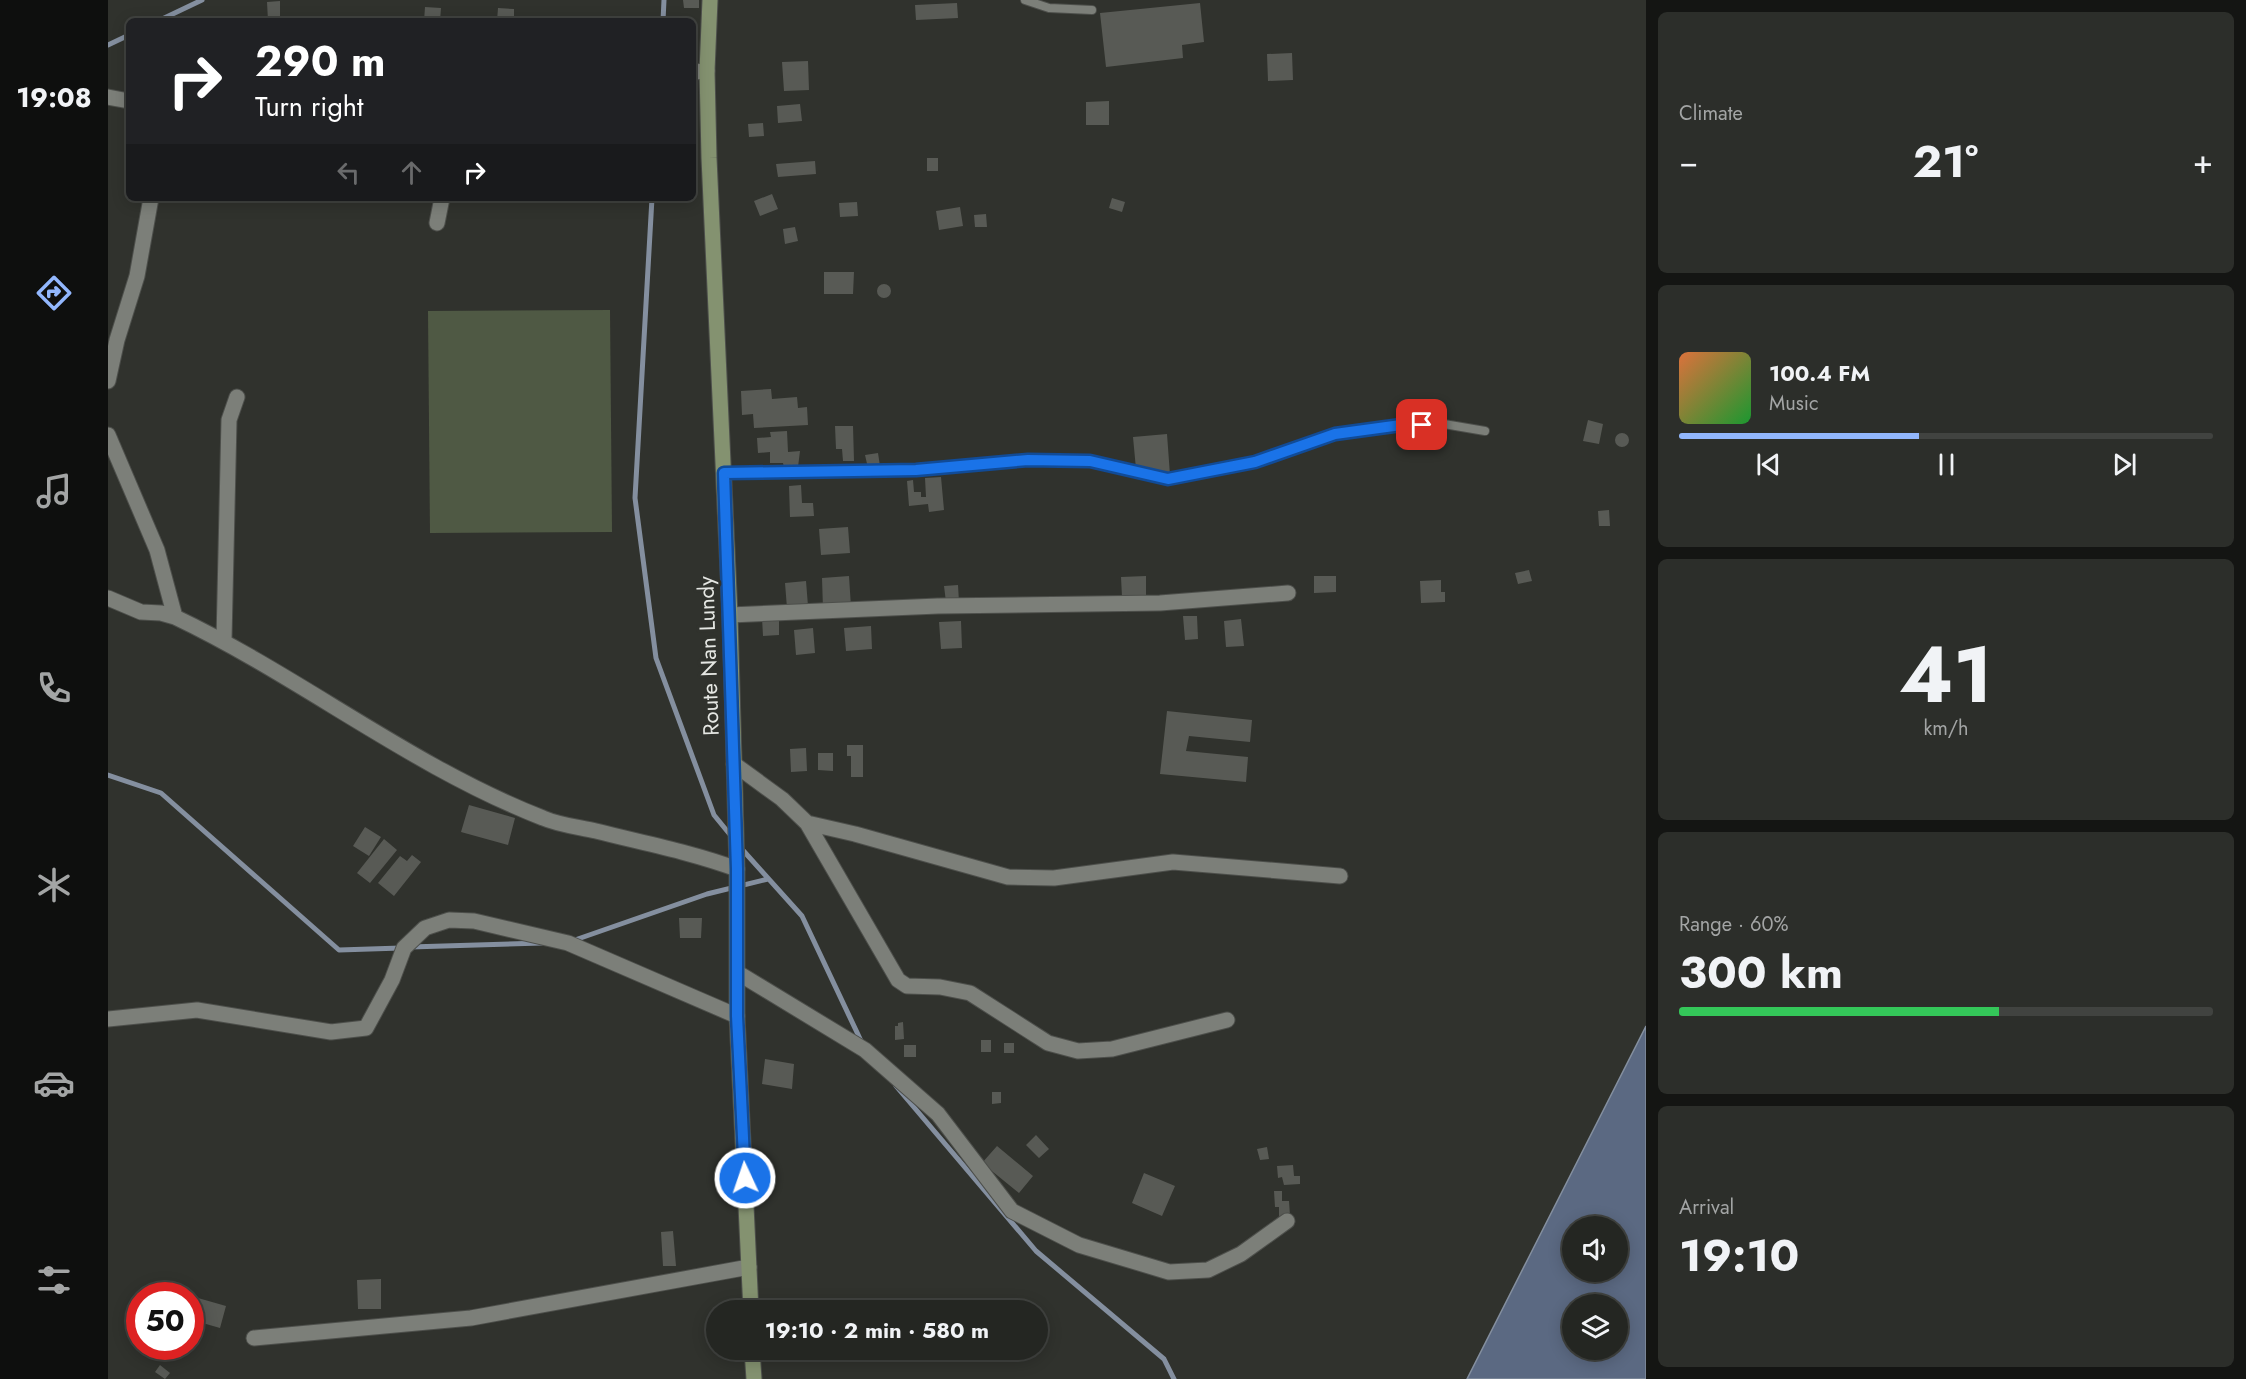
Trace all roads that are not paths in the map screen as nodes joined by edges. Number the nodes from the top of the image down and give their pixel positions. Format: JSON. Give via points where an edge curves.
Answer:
{"nodes":[{"id":1,"x":710,"y":0,"type":"edge"},
{"id":2,"x":1025,"y":0,"type":"edge"},
{"id":3,"x":1092,"y":10,"type":"dead end"},
{"id":4,"x":700,"y":71,"type":"edge"},
{"id":5,"x":108,"y":97,"type":"edge"},
{"id":6,"x":126,"y":100,"type":"edge"},
{"id":7,"x":150,"y":201,"type":"edge"},
{"id":8,"x":441,"y":201,"type":"edge"},
{"id":9,"x":437,"y":223,"type":"dead end"},
{"id":10,"x":108,"y":381,"type":"edge"},
{"id":11,"x":237,"y":397,"type":"dead end"},
{"id":12,"x":1485,"y":431,"type":"dead end"},
{"id":13,"x":108,"y":435,"type":"edge"},
{"id":14,"x":724,"y":473,"type":"junction"},
{"id":15,"x":1287,"y":593,"type":"dead end"},
{"id":16,"x":108,"y":598,"type":"edge"},
{"id":17,"x":730,"y":615,"type":"junction"},
{"id":18,"x":175,"y":617,"type":"junction"},
{"id":19,"x":224,"y":640,"type":"junction"},
{"id":20,"x":734,"y":764,"type":"junction"},
{"id":21,"x":807,"y":823,"type":"junction"},
{"id":22,"x":737,"y":869,"type":"junction"},
{"id":23,"x":1340,"y":876,"type":"dead end"},
{"id":24,"x":738,"y":973,"type":"junction"},
{"id":25,"x":737,"y":1016,"type":"junction"},
{"id":26,"x":108,"y":1019,"type":"edge"},
{"id":27,"x":1227,"y":1020,"type":"dead end"},
{"id":28,"x":1287,"y":1221,"type":"dead end"},
{"id":29,"x":749,"y":1267,"type":"junction"},
{"id":30,"x":750,"y":1300,"type":"edge"},
{"id":31,"x":254,"y":1338,"type":"dead end"},
{"id":32,"x":753,"y":1360,"type":"edge"},
{"id":33,"x":754,"y":1379,"type":"edge"}],
"edges":[{"from":1,"to":4,"type":"main road","name":"Route Nan Lundy"},
{"from":2,"to":3,"type":"lane","via":[[1049,8]]},
{"from":4,"to":14,"type":"main road","name":"Route Nan Lundy","via":[[709,158]]},
{"from":5,"to":6,"type":"street"},
{"from":7,"to":10,"type":"street","via":[[137,276]]},
{"from":8,"to":9,"type":"street"},
{"from":11,"to":19,"type":"street","via":[[229,420]]},
{"from":12,"to":14,"type":"lane","via":[[1444,424],[1335,434],[1255,462],[1168,479],[1090,461],[1028,460],[916,470]]},
{"from":13,"to":18,"type":"street","via":[[157,550]]},
{"from":14,"to":17,"type":"main road","name":"Route Nan Lundy"},
{"from":15,"to":17,"type":"street","via":[[1160,603],[938,606]]},
{"from":16,"to":18,"type":"street","via":[[141,612]]},
{"from":17,"to":20,"type":"main road","name":"Route Nan Lundy"},
{"from":18,"to":19,"type":"street"},
{"from":19,"to":22,"type":"street","via":[[437,768],[535,815]]},
{"from":20,"to":21,"type":"street"},
{"from":20,"to":22,"type":"main road","name":"Route Nan Lundy"},
{"from":21,"to":23,"type":"street","via":[[1008,878],[1054,878],[1173,862]]},
{"from":21,"to":27,"type":"street","via":[[898,980],[907,986],[970,993],[1048,1043],[1078,1052],[1112,1048]]},
{"from":22,"to":24,"type":"main road","name":"Route Nan Lundy"},
{"from":24,"to":25,"type":"main road","name":"Route Nan Lundy"},
{"from":24,"to":28,"type":"street","via":[[865,1050],[938,1114],[1012,1211],[1079,1245],[1169,1272],[1208,1270],[1241,1254]]},
{"from":25,"to":26,"type":"street","via":[[568,943],[474,921],[449,920],[425,928],[404,948],[366,1028],[331,1032],[197,1010]]},
{"from":25,"to":29,"type":"main road","name":"Route Nan Lundy"},
{"from":29,"to":30,"type":"main road","name":"Route Nan Lundy"},
{"from":29,"to":31,"type":"street","via":[[471,1318]]},
{"from":32,"to":33,"type":"main road"}]}
